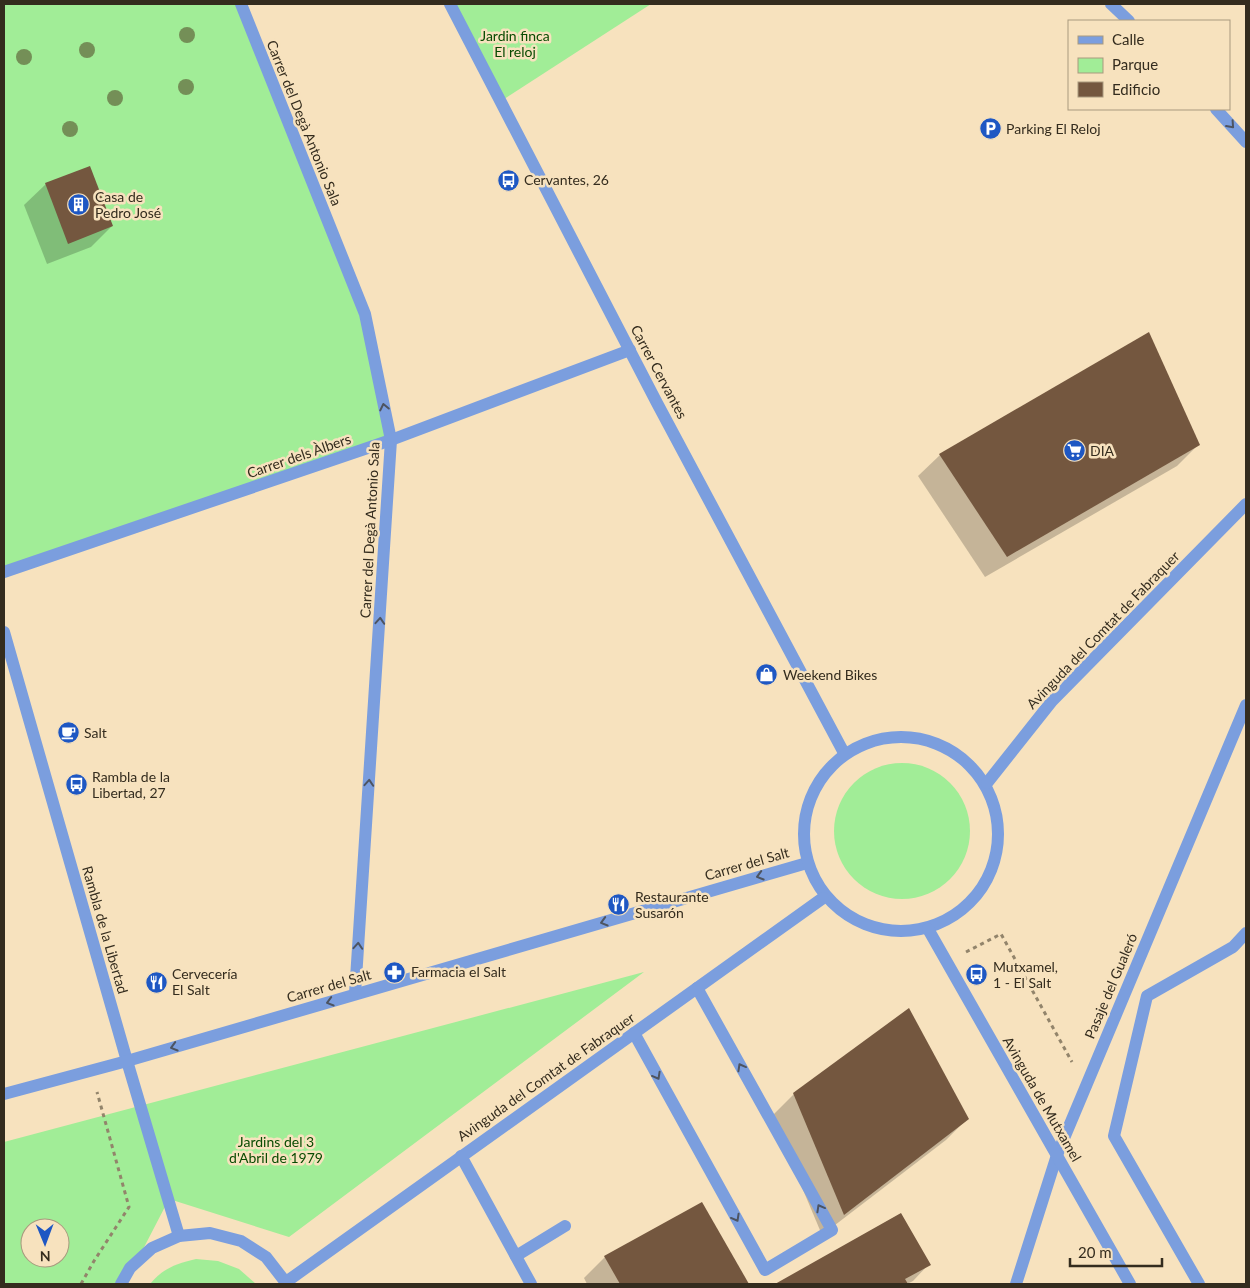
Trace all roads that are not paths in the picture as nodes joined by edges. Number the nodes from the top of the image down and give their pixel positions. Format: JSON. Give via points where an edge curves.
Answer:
{"nodes":[{"id":1,"x":241,"y":4,"type":"edge"},
{"id":2,"x":450,"y":4,"type":"edge"},
{"id":3,"x":1111,"y":4,"type":"edge"},
{"id":4,"x":1129,"y":20,"type":"edge"},
{"id":5,"x":1217,"y":110,"type":"edge"},
{"id":6,"x":1246,"y":142,"type":"edge"},
{"id":7,"x":630,"y":350,"type":"junction"},
{"id":8,"x":391,"y":440,"type":"junction"},
{"id":9,"x":1246,"y":504,"type":"edge"},
{"id":10,"x":4,"y":572,"type":"edge"},
{"id":11,"x":4,"y":632,"type":"edge"},
{"id":12,"x":1246,"y":704,"type":"edge"},
{"id":13,"x":844,"y":753,"type":"junction"},
{"id":14,"x":987,"y":783,"type":"junction"},
{"id":15,"x":807,"y":863,"type":"junction"},
{"id":16,"x":823,"y":898,"type":"junction"},
{"id":17,"x":928,"y":929,"type":"junction"},
{"id":18,"x":1246,"y":933,"type":"edge"},
{"id":19,"x":697,"y":988,"type":"junction"},
{"id":20,"x":355,"y":994,"type":"junction"},
{"id":21,"x":634,"y":1033,"type":"junction"},
{"id":22,"x":127,"y":1061,"type":"junction"},
{"id":23,"x":4,"y":1094,"type":"edge"},
{"id":24,"x":1057,"y":1155,"type":"junction"},
{"id":25,"x":461,"y":1156,"type":"junction"},
{"id":26,"x":565,"y":1226,"type":"dead end"},
{"id":27,"x":179,"y":1236,"type":"junction"},
{"id":28,"x":516,"y":1256,"type":"junction"},
{"id":29,"x":286,"y":1283,"type":"edge"},
{"id":30,"x":121,"y":1284,"type":"edge"},
{"id":31,"x":531,"y":1284,"type":"edge"},
{"id":32,"x":1016,"y":1284,"type":"edge"},
{"id":33,"x":1130,"y":1284,"type":"edge"},
{"id":34,"x":1199,"y":1284,"type":"edge"}],
"edges":[{"from":8,"to":1,"type":"street","name":"Carrer del Degà Antonio Sala","one_way":true,"via":[[365,314]]},
{"from":2,"to":7,"type":"street","name":"Carrer Cervantes"},
{"from":3,"to":4,"type":"street"},
{"from":5,"to":6,"type":"street","one_way":true},
{"from":7,"to":8,"type":"street","name":"Carrer dels Àlbers"},
{"from":7,"to":13,"type":"street","name":"Carrer Cervantes"},
{"from":8,"to":10,"type":"street","name":"Carrer dels Àlbers"},
{"from":20,"to":8,"type":"street","name":"Carrer del Degà Antonio Sala","one_way":true},
{"from":9,"to":14,"type":"street","name":"Avinguda del Comtat de Fabraquer","via":[[1052,701]]},
{"from":11,"to":22,"type":"street","name":"Rambla de la Libertad"},
{"from":12,"to":24,"type":"street","name":"Pasaje del Gualeró"},
{"from":13,"to":14,"type":"street","via":[[891,735],[938,742]]},
{"from":13,"to":15,"type":"street","via":[[810,794],[803,828]]},
{"from":14,"to":17,"type":"street","via":[[1000,825],[996,864],[967,908]]},
{"from":15,"to":16,"type":"street"},
{"from":15,"to":20,"type":"street","name":"Carrer del Salt","one_way":true},
{"from":16,"to":17,"type":"street","via":[[857,924],[890,929]]},
{"from":16,"to":19,"type":"street","name":"Avinguda del Comtat de Fabraquer"},
{"from":17,"to":24,"type":"street","name":"Avinguda de Mutxamel"},
{"from":18,"to":34,"type":"street","via":[[1234,947],[1147,996],[1114,1136]]},
{"from":19,"to":21,"type":"street","name":"Avinguda del Comtat de Fabraquer"},
{"from":21,"to":19,"type":"street","one_way":true,"via":[[765,1270],[832,1230]]},
{"from":20,"to":22,"type":"street","name":"Carrer del Salt","one_way":true},
{"from":21,"to":25,"type":"street","name":"Avinguda del Comtat de Fabraquer"},
{"from":22,"to":23,"type":"street","name":"Carrer del Salt"},
{"from":22,"to":27,"type":"street","name":"Rambla de la Libertad"},
{"from":24,"to":32,"type":"street","name":"Pasaje del Gualeró"},
{"from":24,"to":33,"type":"street","name":"Avinguda de Mutxamel"},
{"from":25,"to":28,"type":"street"},
{"from":25,"to":29,"type":"street","name":"Avinguda del Comtat de Fabraquer"},
{"from":26,"to":28,"type":"street"},
{"from":27,"to":29,"type":"street","via":[[210,1233],[241,1241],[266,1257]]},
{"from":27,"to":30,"type":"street","via":[[152,1248],[130,1268]]},
{"from":28,"to":31,"type":"street"}]}
